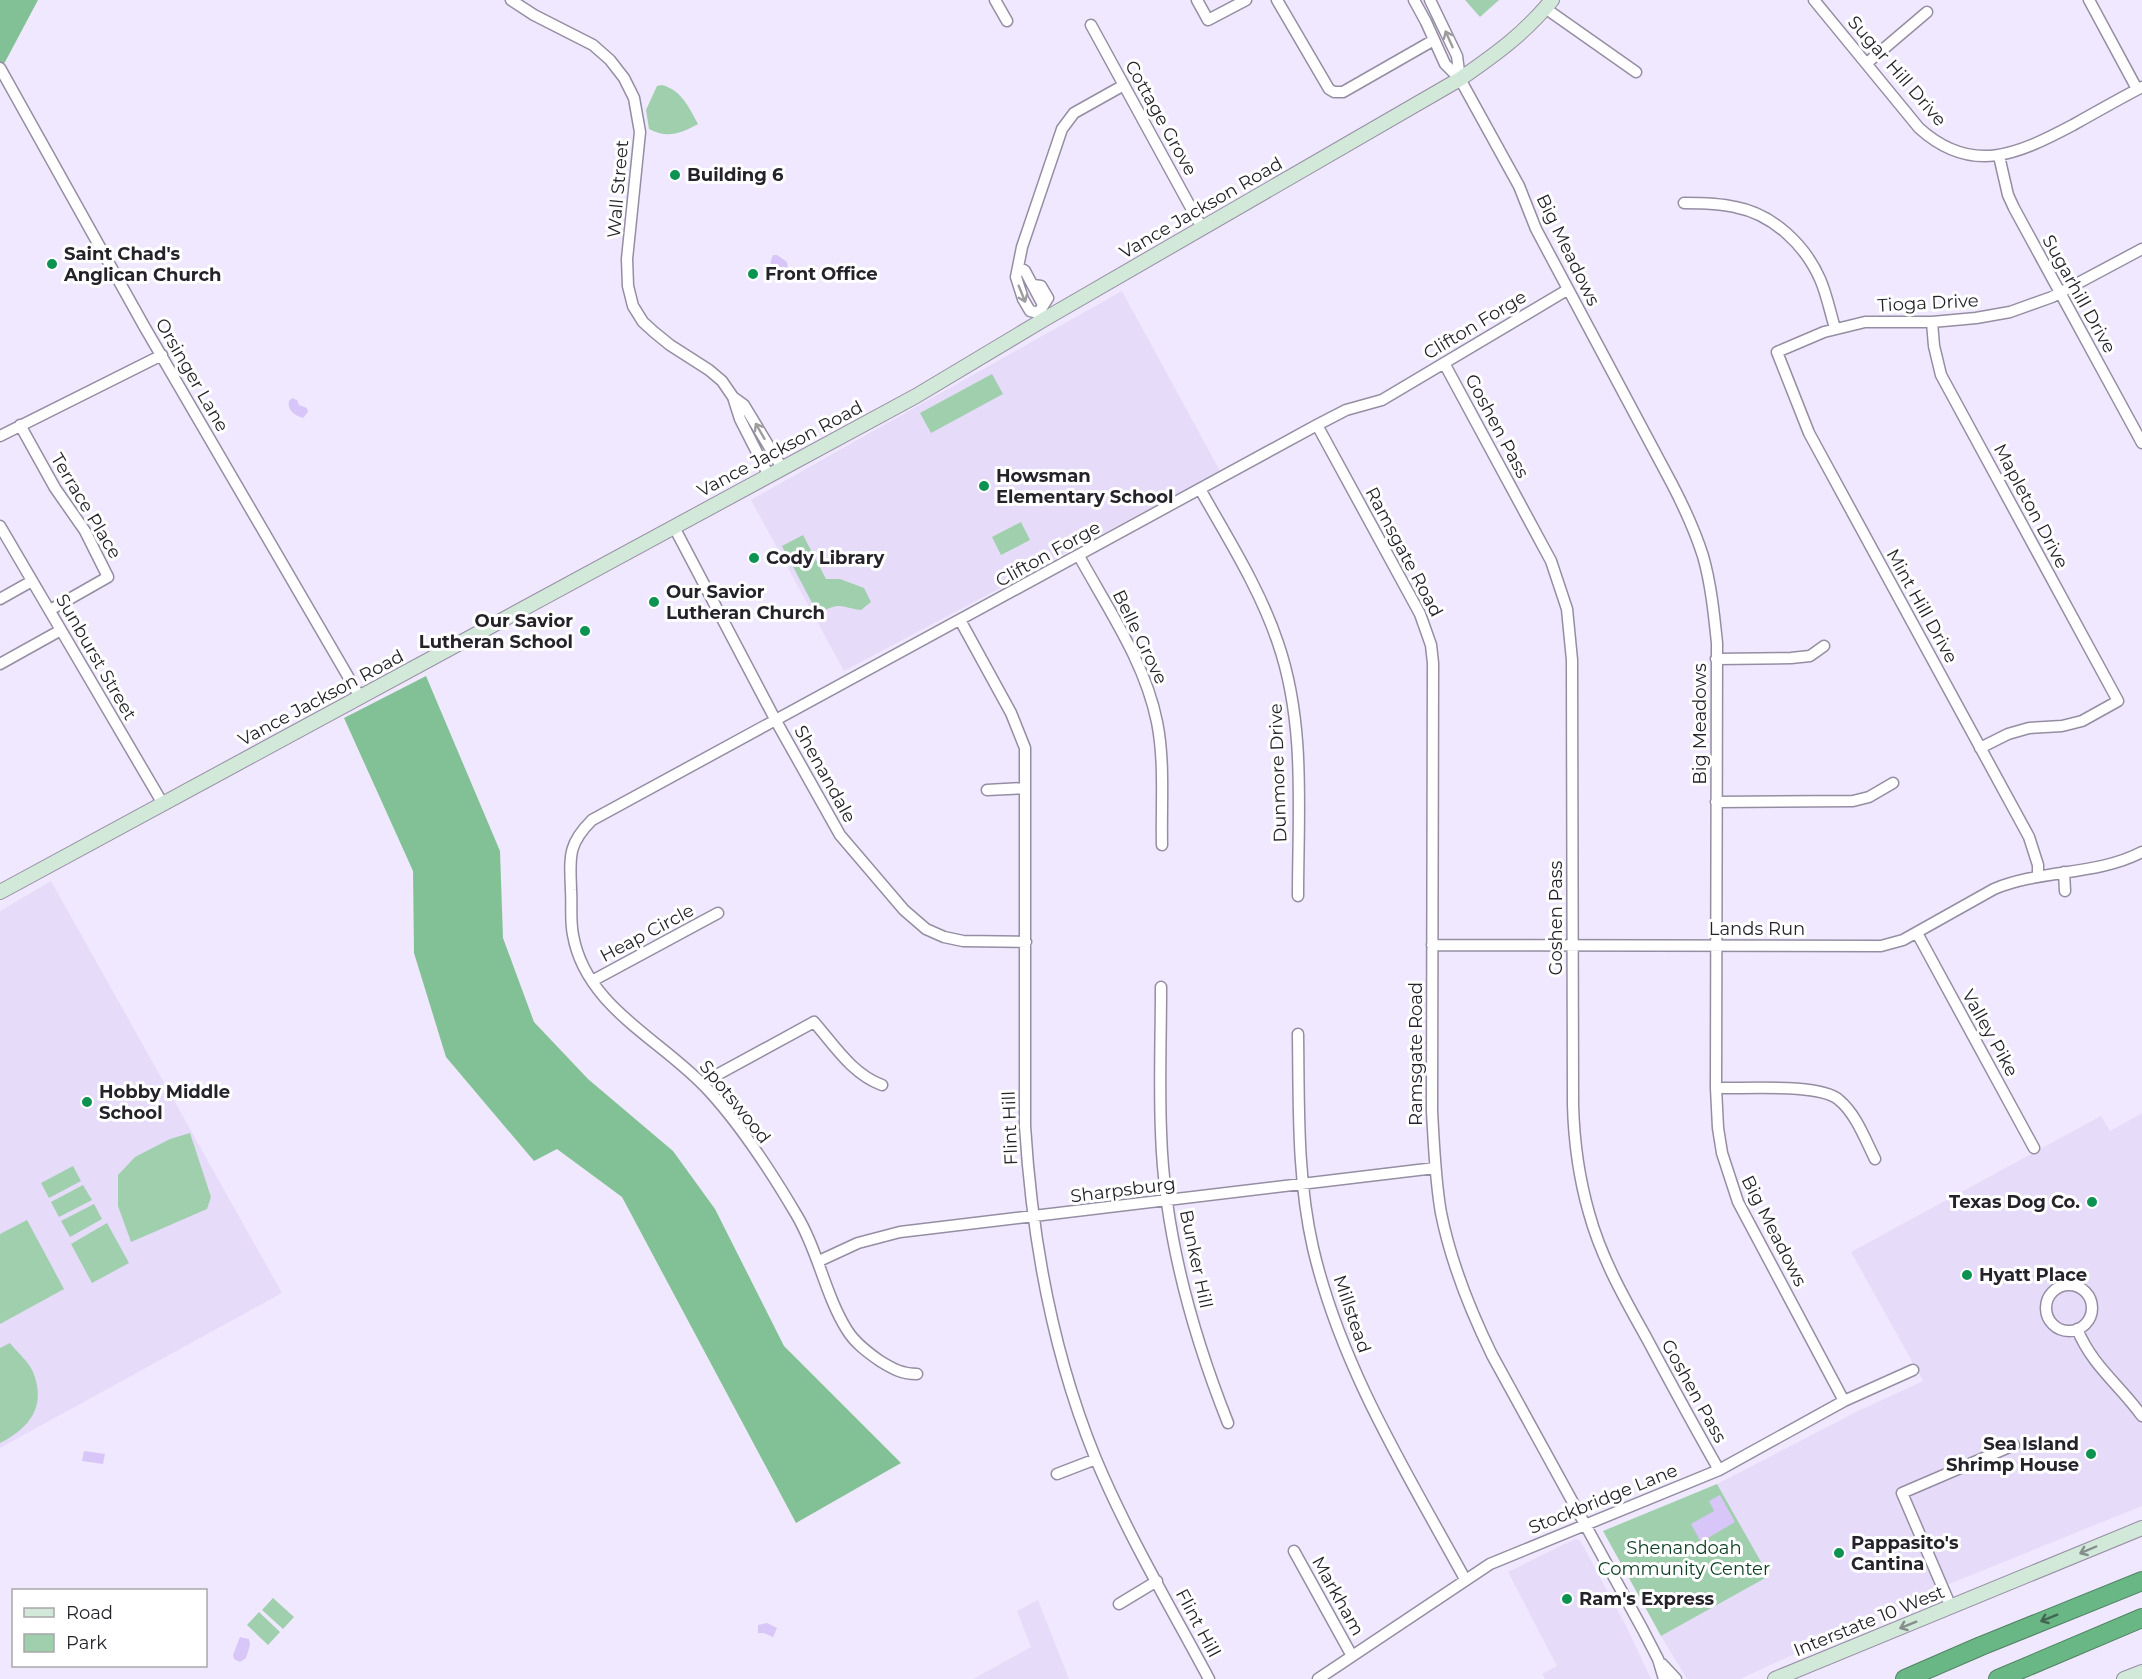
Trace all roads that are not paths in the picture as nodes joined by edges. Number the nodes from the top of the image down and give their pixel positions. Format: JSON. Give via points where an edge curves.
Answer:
{"nodes":[{"id":1,"x":511,"y":0,"type":"edge"},
{"id":2,"x":995,"y":0,"type":"edge"},
{"id":3,"x":1197,"y":0,"type":"edge"},
{"id":4,"x":1246,"y":0,"type":"edge"},
{"id":5,"x":1277,"y":0,"type":"edge"},
{"id":6,"x":1414,"y":0,"type":"edge"},
{"id":7,"x":1430,"y":0,"type":"edge"},
{"id":8,"x":1814,"y":0,"type":"edge"},
{"id":9,"x":2089,"y":0,"type":"edge"},
{"id":10,"x":1549,"y":4,"type":"edge"},
{"id":11,"x":1926,"y":12,"type":"dead end"},
{"id":12,"x":1007,"y":21,"type":"dead end"},
{"id":13,"x":1091,"y":25,"type":"dead end"},
{"id":14,"x":1434,"y":40,"type":"junction"},
{"id":15,"x":1867,"y":63,"type":"junction"},
{"id":16,"x":0,"y":68,"type":"edge"},
{"id":17,"x":1635,"y":72,"type":"dead end"},
{"id":18,"x":1460,"y":79,"type":"junction"},
{"id":19,"x":1124,"y":85,"type":"junction"},
{"id":20,"x":2139,"y":88,"type":"edge"},
{"id":21,"x":1999,"y":156,"type":"junction"},
{"id":22,"x":1684,"y":202,"type":"dead end"},
{"id":23,"x":1202,"y":228,"type":"junction"},
{"id":24,"x":2142,"y":249,"type":"edge"},
{"id":25,"x":1019,"y":267,"type":"junction"},
{"id":26,"x":1567,"y":290,"type":"junction"},
{"id":27,"x":2060,"y":293,"type":"junction"},
{"id":28,"x":1042,"y":313,"type":"junction"},
{"id":29,"x":1932,"y":322,"type":"junction"},
{"id":30,"x":1835,"y":328,"type":"junction"},
{"id":31,"x":1777,"y":352,"type":"joint"},
{"id":32,"x":162,"y":355,"type":"junction"},
{"id":33,"x":1444,"y":363,"type":"junction"},
{"id":34,"x":733,"y":397,"type":"junction"},
{"id":35,"x":20,"y":425,"type":"junction"},
{"id":36,"x":1317,"y":425,"type":"junction"},
{"id":37,"x":0,"y":436,"type":"edge"},
{"id":38,"x":2142,"y":443,"type":"edge"},
{"id":39,"x":782,"y":468,"type":"junction"},
{"id":40,"x":769,"y":476,"type":"junction"},
{"id":41,"x":1200,"y":489,"type":"junction"},
{"id":42,"x":0,"y":526,"type":"edge"},
{"id":43,"x":674,"y":527,"type":"junction"},
{"id":44,"x":1079,"y":556,"type":"junction"},
{"id":45,"x":32,"y":581,"type":"junction"},
{"id":46,"x":0,"y":599,"type":"edge"},
{"id":47,"x":50,"y":610,"type":"junction"},
{"id":48,"x":960,"y":620,"type":"junction"},
{"id":49,"x":61,"y":630,"type":"junction"},
{"id":50,"x":1824,"y":646,"type":"dead end"},
{"id":51,"x":1716,"y":658,"type":"junction"},
{"id":52,"x":0,"y":664,"type":"edge"},
{"id":53,"x":360,"y":697,"type":"junction"},
{"id":54,"x":776,"y":721,"type":"junction"},
{"id":55,"x":1980,"y":748,"type":"junction"},
{"id":56,"x":1893,"y":783,"type":"dead end"},
{"id":57,"x":1025,"y":788,"type":"junction"},
{"id":58,"x":987,"y":790,"type":"dead end"},
{"id":59,"x":1716,"y":802,"type":"junction"},
{"id":60,"x":163,"y":804,"type":"junction"},
{"id":61,"x":578,"y":834,"type":"joint"},
{"id":62,"x":1162,"y":845,"type":"dead end"},
{"id":63,"x":2142,"y":852,"type":"edge"},
{"id":64,"x":2064,"y":872,"type":"junction"},
{"id":65,"x":2038,"y":876,"type":"junction"},
{"id":66,"x":2065,"y":891,"type":"dead end"},
{"id":67,"x":0,"y":892,"type":"edge"},
{"id":68,"x":1298,"y":896,"type":"dead end"},
{"id":69,"x":718,"y":914,"type":"dead end"},
{"id":70,"x":1917,"y":933,"type":"junction"},
{"id":71,"x":1026,"y":942,"type":"junction"},
{"id":72,"x":1573,"y":944,"type":"junction"},
{"id":73,"x":1432,"y":945,"type":"junction"},
{"id":74,"x":1716,"y":945,"type":"junction"},
{"id":75,"x":592,"y":981,"type":"junction"},
{"id":76,"x":1161,"y":987,"type":"dead end"},
{"id":77,"x":1298,"y":1034,"type":"dead end"},
{"id":78,"x":702,"y":1083,"type":"junction"},
{"id":79,"x":882,"y":1085,"type":"dead end"},
{"id":80,"x":1716,"y":1088,"type":"junction"},
{"id":81,"x":2034,"y":1148,"type":"dead end"},
{"id":82,"x":1875,"y":1159,"type":"dead end"},
{"id":83,"x":1435,"y":1168,"type":"junction"},
{"id":84,"x":1303,"y":1184,"type":"junction"},
{"id":85,"x":1167,"y":1201,"type":"junction"},
{"id":86,"x":1033,"y":1217,"type":"junction"},
{"id":87,"x":819,"y":1260,"type":"junction"},
{"id":88,"x":2077,"y":1329,"type":"junction"},
{"id":89,"x":1913,"y":1370,"type":"dead end"},
{"id":90,"x":917,"y":1374,"type":"dead end"},
{"id":91,"x":1844,"y":1401,"type":"junction"},
{"id":92,"x":2142,"y":1416,"type":"edge"},
{"id":93,"x":1228,"y":1423,"type":"dead end"},
{"id":94,"x":2014,"y":1444,"type":"dead end"},
{"id":95,"x":1096,"y":1459,"type":"junction"},
{"id":96,"x":1719,"y":1470,"type":"junction"},
{"id":97,"x":1057,"y":1474,"type":"dead end"},
{"id":98,"x":1585,"y":1525,"type":"junction"},
{"id":99,"x":2142,"y":1528,"type":"edge"},
{"id":100,"x":1294,"y":1551,"type":"dead end"},
{"id":101,"x":1465,"y":1580,"type":"junction"},
{"id":102,"x":1157,"y":1581,"type":"junction"},
{"id":103,"x":2142,"y":1581,"type":"edge"},
{"id":104,"x":1119,"y":1604,"type":"dead end"},
{"id":105,"x":1951,"y":1607,"type":"junction"},
{"id":106,"x":2142,"y":1618,"type":"edge"},
{"id":107,"x":1352,"y":1656,"type":"junction"},
{"id":108,"x":1658,"y":1659,"type":"junction"},
{"id":109,"x":1823,"y":1660,"type":"junction"},
{"id":110,"x":2142,"y":1672,"type":"edge"},
{"id":111,"x":1209,"y":1679,"type":"edge"},
{"id":112,"x":1318,"y":1679,"type":"edge"},
{"id":113,"x":1664,"y":1679,"type":"edge"},
{"id":114,"x":1676,"y":1679,"type":"edge"},
{"id":115,"x":1775,"y":1679,"type":"edge"},
{"id":116,"x":1802,"y":1679,"type":"edge"},
{"id":117,"x":1905,"y":1679,"type":"edge"},
{"id":118,"x":1998,"y":1679,"type":"edge"},
{"id":119,"x":2124,"y":1679,"type":"edge"}],
"edges":[{"from":1,"to":34,"type":"street","name":"Wall Street","via":[[593,45],[624,78],[634,98],[640,132],[627,259],[633,306],[643,322],[710,370]]},
{"from":2,"to":12,"type":"street"},
{"from":3,"to":4,"type":"street","via":[[1208,20]]},
{"from":5,"to":14,"type":"street","via":[[1334,93],[1343,92]]},
{"from":6,"to":14,"type":"street","name":"Big Meadows"},
{"from":18,"to":7,"type":"street","name":"Big Meadows","one_way":true,"via":[[1457,56]]},
{"from":8,"to":15,"type":"street","name":"Sugar Hill Drive"},
{"from":9,"to":20,"type":"street"},
{"from":10,"to":17,"type":"street"},
{"from":10,"to":18,"type":"main road","name":"Vance Jackson Road","via":[[1509,44]]},
{"from":11,"to":15,"type":"street"},
{"from":13,"to":19,"type":"street","name":"Cottage Grove"},
{"from":14,"to":18,"type":"street","name":"Big Meadows","via":[[1445,64]]},
{"from":15,"to":21,"type":"street","name":"Sugar Hill Drive","via":[[1919,128],[1935,141],[1964,153]]},
{"from":16,"to":32,"type":"street","name":"Orsinger Lane"},
{"from":18,"to":23,"type":"main road","name":"Vance Jackson Road"},
{"from":18,"to":26,"type":"street","name":"Big Meadows","via":[[1519,186],[1536,230]]},
{"from":19,"to":23,"type":"street","name":"Cottage Grove"},
{"from":19,"to":25,"type":"street","via":[[1074,113],[1062,129],[1022,247]]},
{"from":20,"to":21,"type":"street","via":[[2037,144]]},
{"from":21,"to":27,"type":"street","name":"Sugarhill Drive","via":[[2011,201]]},
{"from":22,"to":30,"type":"street","via":[[1737,207],[1776,225],[1813,266]]},
{"from":23,"to":28,"type":"main road","name":"Vance Jackson Road"},
{"from":24,"to":27,"type":"street","name":"Tioga Drive"},
{"from":25,"to":28,"type":"street","one_way":true,"via":[[1016,276],[1023,299],[1030,311]]},
{"from":25,"to":28,"type":"street","via":[[1032,285],[1041,286],[1048,298]]},
{"from":26,"to":33,"type":"street","name":"Clifton Forge"},
{"from":26,"to":51,"type":"street","name":"Big Meadows","via":[[1690,520],[1712,600]]},
{"from":27,"to":29,"type":"street","name":"Tioga Drive","via":[[2010,312]]},
{"from":27,"to":38,"type":"street","name":"Sugarhill Drive"},
{"from":28,"to":39,"type":"main road","name":"Vance Jackson Road","via":[[916,396]]},
{"from":29,"to":30,"type":"street","name":"Tioga Drive","via":[[1882,321]]},
{"from":29,"to":55,"type":"street","name":"Mapleton Drive","via":[[1941,375],[2118,701],[2082,721],[2029,728]]},
{"from":30,"to":31,"type":"street","name":"Tioga Drive"},
{"from":31,"to":55,"type":"street","name":"Mint Hill Drive","via":[[1809,433]]},
{"from":32,"to":35,"type":"street"},
{"from":32,"to":53,"type":"street","name":"Orsinger Lane"},
{"from":33,"to":36,"type":"street","name":"Clifton Forge","via":[[1382,400],[1346,410]]},
{"from":33,"to":72,"type":"street","name":"Goshen Pass","via":[[1547,553],[1567,609],[1572,660]]},
{"from":39,"to":34,"type":"street","name":"Wall Street","one_way":true,"via":[[744,405]]},
{"from":34,"to":40,"type":"street","name":"Wall Street"},
{"from":35,"to":37,"type":"street"},
{"from":35,"to":47,"type":"street","name":"Terrace Place","via":[[55,488],[85,531],[108,577]]},
{"from":36,"to":41,"type":"street","name":"Clifton Forge"},
{"from":36,"to":73,"type":"street","name":"Ramsgate Road","via":[[1420,614],[1431,645]]},
{"from":39,"to":40,"type":"main road","name":"Vance Jackson Road"},
{"from":40,"to":43,"type":"main road","name":"Vance Jackson Road"},
{"from":41,"to":44,"type":"street","name":"Clifton Forge"},
{"from":41,"to":68,"type":"street","name":"Dunmore Drive","via":[[1265,608],[1289,681],[1297,759]]},
{"from":42,"to":45,"type":"street","name":"Sunburst Street"},
{"from":43,"to":53,"type":"main road","name":"Vance Jackson Road"},
{"from":43,"to":54,"type":"street","name":"Shenandale"},
{"from":44,"to":48,"type":"street","name":"Clifton Forge"},
{"from":44,"to":62,"type":"street","name":"Belle Grove","via":[[1132,652],[1151,698],[1160,747]]},
{"from":45,"to":46,"type":"street"},
{"from":45,"to":47,"type":"street","name":"Sunburst Street"},
{"from":47,"to":49,"type":"street","name":"Sunburst Street"},
{"from":48,"to":54,"type":"street","name":"Clifton Forge"},
{"from":48,"to":57,"type":"street","name":"Flint Hill","via":[[1018,729],[1025,748]]},
{"from":49,"to":52,"type":"street"},
{"from":49,"to":60,"type":"street","name":"Sunburst Street"},
{"from":50,"to":51,"type":"street","via":[[1810,656]]},
{"from":51,"to":59,"type":"street","name":"Big Meadows"},
{"from":53,"to":60,"type":"main road","name":"Vance Jackson Road"},
{"from":54,"to":61,"type":"street","name":"Clifton Forge","via":[[592,820]]},
{"from":54,"to":71,"type":"street","name":"Shenandale","via":[[840,835],[910,917],[926,929],[953,940]]},
{"from":55,"to":65,"type":"street","name":"Mint Hill Drive","via":[[2029,837]]},
{"from":56,"to":59,"type":"street","via":[[1853,801]]},
{"from":57,"to":58,"type":"street"},
{"from":57,"to":71,"type":"street","name":"Flint Hill"},
{"from":59,"to":74,"type":"street","name":"Big Meadows"},
{"from":60,"to":67,"type":"main road","name":"Vance Jackson Road"},
{"from":61,"to":75,"type":"street","name":"Spotswood","via":[[570,862],[573,934],[581,962]]},
{"from":63,"to":64,"type":"street","name":"Lands Run","via":[[2116,863]]},
{"from":64,"to":65,"type":"street","name":"Lands Run"},
{"from":64,"to":66,"type":"street"},
{"from":65,"to":70,"type":"street","name":"Lands Run","via":[[1994,889]]},
{"from":69,"to":75,"type":"street","name":"Heap Circle"},
{"from":70,"to":74,"type":"street","name":"Lands Run","via":[[1881,946]]},
{"from":70,"to":81,"type":"street","name":"Valley Pike"},
{"from":71,"to":86,"type":"street","name":"Flint Hill","via":[[1025,1126]]},
{"from":72,"to":73,"type":"street","name":"Lands Run"},
{"from":72,"to":74,"type":"street","name":"Lands Run"},
{"from":72,"to":96,"type":"street","name":"Goshen Pass","via":[[1574,1135],[1589,1215],[1620,1290]]},
{"from":73,"to":83,"type":"street","name":"Ramsgate Road"},
{"from":74,"to":80,"type":"street","name":"Big Meadows"},
{"from":75,"to":78,"type":"street","name":"Spotswood","via":[[616,1011]]},
{"from":76,"to":85,"type":"street","name":"Bunker Hill","via":[[1161,1133]]},
{"from":77,"to":84,"type":"street","name":"Millstead"},
{"from":78,"to":79,"type":"street","via":[[814,1022],[857,1072]]},
{"from":78,"to":87,"type":"street","name":"Spotswood","via":[[767,1169],[797,1215]]},
{"from":80,"to":82,"type":"street","via":[[1826,1092],[1839,1099],[1851,1114]]},
{"from":80,"to":91,"type":"street","name":"Big Meadows","via":[[1722,1154],[1738,1202]]},
{"from":83,"to":84,"type":"street","name":"Sharpsburg"},
{"from":83,"to":98,"type":"street","name":"Ramsgate Road","via":[[1455,1269],[1474,1319]]},
{"from":84,"to":85,"type":"street","name":"Sharpsburg"},
{"from":84,"to":101,"type":"street","name":"Millstead","via":[[1313,1248],[1346,1352]]},
{"from":85,"to":86,"type":"street","name":"Sharpsburg"},
{"from":85,"to":93,"type":"street","name":"Bunker Hill","via":[[1182,1286],[1205,1366]]},
{"from":86,"to":87,"type":"street","name":"Sharpsburg","via":[[900,1232],[867,1240]]},
{"from":86,"to":95,"type":"street","name":"Flint Hill","via":[[1056,1340]]},
{"from":87,"to":90,"type":"street","name":"Spotswood","via":[[840,1317],[857,1343],[895,1370]]},
{"from":88,"to":88,"type":"street","via":[[2090,1317],[2090,1299],[2078,1286],[2060,1286],[2047,1299],[2047,1316],[2060,1329]]},
{"from":88,"to":92,"type":"street","via":[[2093,1360]]},
{"from":89,"to":91,"type":"street","name":"Stockbridge Lane"},
{"from":91,"to":96,"type":"street","name":"Stockbridge Lane"},
{"from":94,"to":105,"type":"street","via":[[1902,1493]]},
{"from":95,"to":97,"type":"street"},
{"from":95,"to":102,"type":"street","name":"Flint Hill"},
{"from":96,"to":98,"type":"street","name":"Stockbridge Lane"},
{"from":98,"to":101,"type":"street","name":"Stockbridge Lane","via":[[1490,1564]]},
{"from":98,"to":108,"type":"street","name":"Ramsgate Road"},
{"from":99,"to":105,"type":"main road","name":"Interstate 10 West","one_way":true},
{"from":100,"to":107,"type":"street","name":"Markham"},
{"from":101,"to":107,"type":"street","name":"Stockbridge Lane"},
{"from":102,"to":104,"type":"street","name":"Flint Hill"},
{"from":102,"to":111,"type":"street","name":"Flint Hill"},
{"from":103,"to":117,"type":"highway","one_way":true},
{"from":105,"to":109,"type":"main road","name":"Interstate 10 West","one_way":true},
{"from":106,"to":118,"type":"highway"},
{"from":107,"to":112,"type":"street","name":"Stockbridge Lane"},
{"from":108,"to":113,"type":"street","name":"Ramsgate Road"},
{"from":108,"to":114,"type":"street","name":"Ramsgate Road"},
{"from":109,"to":115,"type":"main road","name":"Interstate 10 West"},
{"from":109,"to":116,"type":"main road"},
{"from":110,"to":119,"type":"main road"}]}
